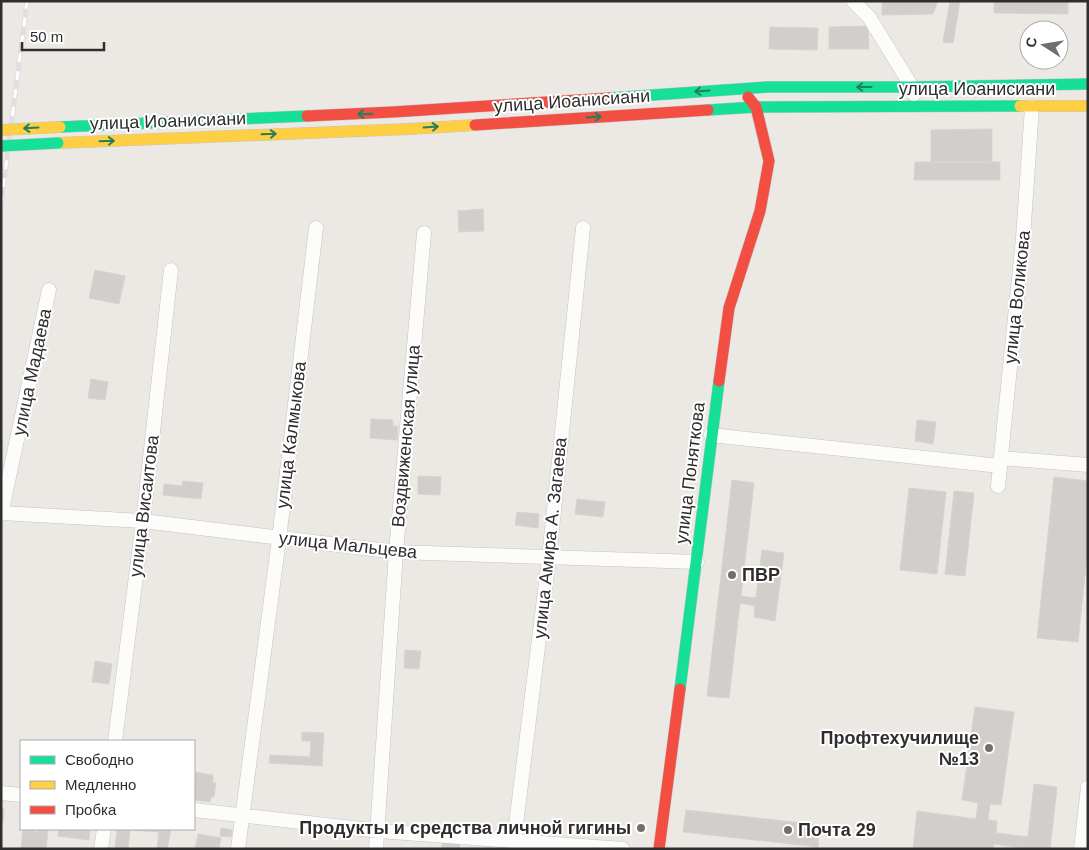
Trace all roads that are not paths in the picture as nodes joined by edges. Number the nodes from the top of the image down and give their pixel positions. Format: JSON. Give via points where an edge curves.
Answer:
{"nodes":[{"id":1,"x":853,"y":1,"type":"edge"},
{"id":2,"x":1088,"y":84,"type":"edge"},
{"id":3,"x":766,"y":87,"type":"junction"},
{"id":4,"x":912,"y":87,"type":"junction"},
{"id":5,"x":741,"y":88,"type":"junction"},
{"id":6,"x":1088,"y":106,"type":"edge"},
{"id":7,"x":756,"y":107,"type":"junction"},
{"id":8,"x":917,"y":107,"type":"junction"},
{"id":9,"x":1032,"y":107,"type":"junction"},
{"id":10,"x":1,"y":130,"type":"edge"},
{"id":11,"x":1,"y":146,"type":"edge"},
{"id":12,"x":316,"y":228,"type":"dead end"},
{"id":13,"x":583,"y":228,"type":"dead end"},
{"id":14,"x":424,"y":233,"type":"dead end"},
{"id":15,"x":172,"y":270,"type":"dead end"},
{"id":16,"x":49,"y":290,"type":"dead end"},
{"id":17,"x":711,"y":435,"type":"junction"},
{"id":18,"x":1001,"y":462,"type":"junction"},
{"id":19,"x":1088,"y":465,"type":"edge"},
{"id":20,"x":998,"y":486,"type":"dead end"},
{"id":21,"x":1,"y":513,"type":"edge"},
{"id":22,"x":143,"y":521,"type":"junction"},
{"id":23,"x":279,"y":538,"type":"junction"},
{"id":24,"x":396,"y":552,"type":"junction"},
{"id":25,"x":549,"y":558,"type":"junction"},
{"id":26,"x":697,"y":562,"type":"junction"},
{"id":27,"x":115,"y":740,"type":"edge"},
{"id":28,"x":1088,"y":787,"type":"edge"},
{"id":29,"x":1,"y":793,"type":"edge"},
{"id":30,"x":20,"y":795,"type":"edge"},
{"id":31,"x":195,"y":810,"type":"edge"},
{"id":32,"x":243,"y":815,"type":"junction"},
{"id":33,"x":104,"y":830,"type":"edge"},
{"id":34,"x":379,"y":830,"type":"junction"},
{"id":35,"x":514,"y":844,"type":"edge"},
{"id":36,"x":101,"y":849,"type":"edge"},
{"id":37,"x":238,"y":849,"type":"edge"},
{"id":38,"x":376,"y":849,"type":"edge"},
{"id":39,"x":623,"y":849,"type":"edge"},
{"id":40,"x":659,"y":849,"type":"edge"},
{"id":41,"x":1081,"y":849,"type":"edge"}],
"edges":[{"from":1,"to":4,"type":"street","via":[[869,17]]},
{"from":2,"to":4,"type":"main road","name":"улица Иоанисиани"},
{"from":4,"to":3,"type":"main road","name":"улица Иоанисиани","one_way":true},
{"from":3,"to":5,"type":"main road","name":"улица Иоанисиани"},
{"from":3,"to":7,"type":"main road"},
{"from":4,"to":8,"type":"street"},
{"from":5,"to":7,"type":"main road"},
{"from":5,"to":10,"type":"main road","name":"улица Иоанисиани","one_way":true,"bridge":true,"via":[[393,112]]},
{"from":6,"to":9,"type":"main road","name":"улица Иоанисиани"},
{"from":7,"to":8,"type":"main road","name":"улица Иоанисиани"},
{"from":11,"to":7,"type":"main road","name":"улица Иоанисиани","one_way":true,"bridge":true,"via":[[409,129]]},
{"from":7,"to":17,"type":"main road","name":"улица Поняткова","via":[[769,160],[760,212],[729,308]]},
{"from":8,"to":9,"type":"main road","name":"улица Иоанисиани"},
{"from":9,"to":18,"type":"street","name":"улица Воликова","via":[[1024,238]]},
{"from":12,"to":23,"type":"street","name":"улица Калмыкова"},
{"from":13,"to":25,"type":"street","name":"улица Амира А. Загаева"},
{"from":14,"to":24,"type":"street","name":"Воздвиженская улица"},
{"from":15,"to":22,"type":"street","name":"улица Висаитова"},
{"from":16,"to":21,"type":"street","name":"улица Мадаева"},
{"from":17,"to":18,"type":"street"},
{"from":17,"to":26,"type":"main road","name":"улица Поняткова"},
{"from":18,"to":19,"type":"street"},
{"from":18,"to":20,"type":"street","name":"улица Воликова"},
{"from":21,"to":22,"type":"street","name":"улица Мальцева"},
{"from":22,"to":23,"type":"street","name":"улица Мальцева"},
{"from":22,"to":27,"type":"street","name":"улица Висаитова"},
{"from":23,"to":24,"type":"street","name":"улица Мальцева"},
{"from":23,"to":32,"type":"street","name":"улица Калмыкова"},
{"from":24,"to":25,"type":"street","name":"улица Мальцева"},
{"from":24,"to":34,"type":"street","name":"Воздвиженская улица"},
{"from":25,"to":26,"type":"street","name":"улица Мальцева"},
{"from":25,"to":35,"type":"street","name":"улица Амира А. Загаева"},
{"from":26,"to":40,"type":"main road","name":"улица Поняткова"},
{"from":28,"to":41,"type":"street"},
{"from":29,"to":30,"type":"street"},
{"from":31,"to":32,"type":"street"},
{"from":32,"to":34,"type":"street"},
{"from":32,"to":37,"type":"street","name":"улица Калмыкова"},
{"from":33,"to":36,"type":"street"},
{"from":34,"to":35,"type":"street"},
{"from":34,"to":38,"type":"street","name":"Воздвиженская улица"},
{"from":35,"to":39,"type":"street"}]}
